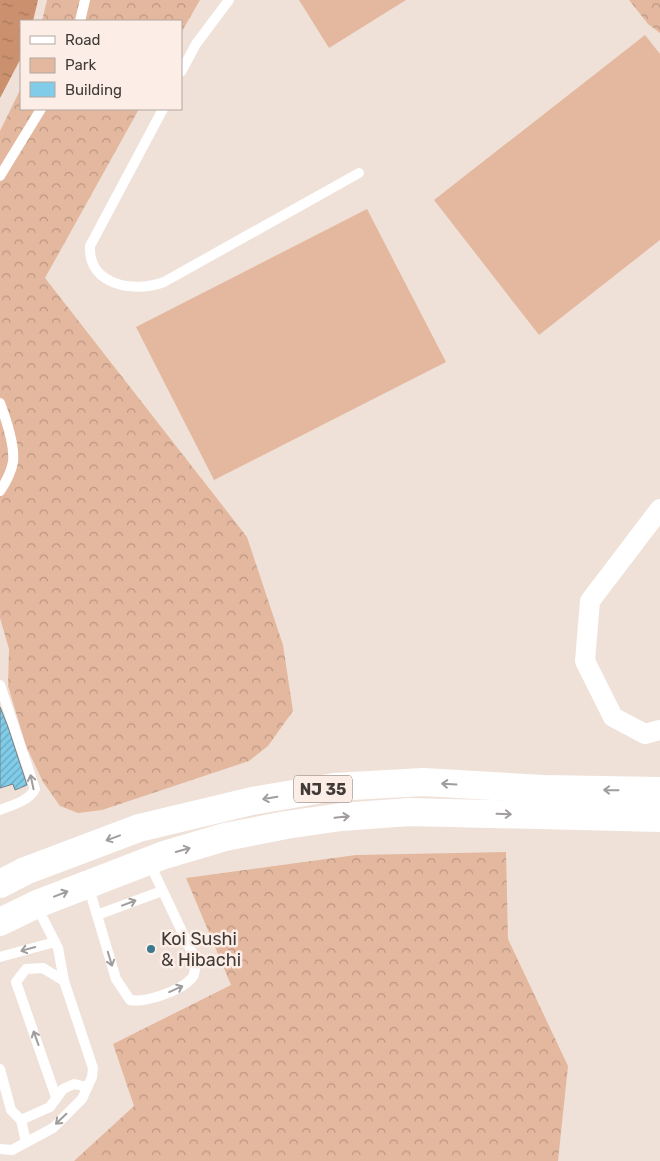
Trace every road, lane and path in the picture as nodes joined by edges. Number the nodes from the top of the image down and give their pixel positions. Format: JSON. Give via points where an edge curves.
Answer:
{"nodes":[{"id":1,"x":85,"y":0,"type":"edge"},
{"id":2,"x":229,"y":0,"type":"edge"},
{"id":3,"x":80,"y":20,"type":"edge"},
{"id":4,"x":182,"y":70,"type":"edge"},
{"id":5,"x":40,"y":110,"type":"edge"},
{"id":6,"x":162,"y":110,"type":"edge"},
{"id":7,"x":359,"y":172,"type":"dead end"},
{"id":8,"x":0,"y":176,"type":"edge"},
{"id":9,"x":0,"y":404,"type":"edge"},
{"id":10,"x":0,"y":491,"type":"edge"},
{"id":11,"x":660,"y":509,"type":"edge"},
{"id":12,"x":0,"y":685,"type":"edge"},
{"id":13,"x":660,"y":730,"type":"edge"},
{"id":14,"x":660,"y":791,"type":"edge"},
{"id":15,"x":1,"y":810,"type":"edge"},
{"id":16,"x":656,"y":820,"type":"edge"},
{"id":17,"x":149,"y":861,"type":"junction"},
{"id":18,"x":0,"y":884,"type":"edge"},
{"id":19,"x":88,"y":884,"type":"junction"},
{"id":20,"x":162,"y":890,"type":"junction"},
{"id":21,"x":36,"y":904,"type":"junction"},
{"id":22,"x":96,"y":915,"type":"junction"},
{"id":23,"x":0,"y":922,"type":"edge"},
{"id":24,"x":55,"y":942,"type":"junction"},
{"id":25,"x":0,"y":957,"type":"edge"},
{"id":26,"x":64,"y":981,"type":"junction"},
{"id":27,"x":0,"y":1069,"type":"edge"},
{"id":28,"x":87,"y":1087,"type":"junction"},
{"id":29,"x":56,"y":1098,"type":"junction"},
{"id":30,"x":21,"y":1120,"type":"junction"},
{"id":31,"x":26,"y":1142,"type":"junction"},
{"id":32,"x":0,"y":1149,"type":"edge"}],
"edges":[{"from":1,"to":3,"type":"lane"},
{"from":2,"to":4,"type":"lane","via":[[196,44]]},
{"from":5,"to":8,"type":"lane"},
{"from":6,"to":7,"type":"lane","via":[[90,246],[90,254],[98,270],[118,285],[148,287],[164,282]]},
{"from":9,"to":10,"type":"lane","via":[[13,460]]},
{"from":11,"to":13,"type":"street","via":[[590,601],[585,661],[612,717],[645,734]]},
{"from":15,"to":12,"type":"lane","one_way":true,"via":[[25,799],[35,789]]},
{"from":14,"to":18,"type":"highway","number":"NJ 35","one_way":true,"via":[[423,782],[334,787],[252,801],[139,828],[40,865]]},
{"from":17,"to":16,"type":"highway","number":"NJ 35","one_way":true,"via":[[225,837],[341,817],[432,812]]},
{"from":17,"to":19,"type":"highway","number":"NJ 35"},
{"from":17,"to":20,"type":"lane"},
{"from":21,"to":19,"type":"highway","number":"NJ 35","one_way":true},
{"from":19,"to":22,"type":"lane"},
{"from":22,"to":20,"type":"lane","one_way":true},
{"from":22,"to":20,"type":"lane","one_way":true,"via":[[116,979],[130,1000],[138,1002],[156,997],[184,985],[196,969]]},
{"from":21,"to":23,"type":"highway","number":"NJ 35"},
{"from":21,"to":24,"type":"lane"},
{"from":24,"to":25,"type":"lane","one_way":true},
{"from":24,"to":26,"type":"lane"},
{"from":26,"to":28,"type":"lane","via":[[93,1068]]},
{"from":29,"to":26,"type":"lane","one_way":true,"via":[[16,982],[26,969],[43,968]]},
{"from":27,"to":30,"type":"lane","via":[[11,1110]]},
{"from":28,"to":29,"type":"lane","via":[[74,1084],[63,1089]]},
{"from":28,"to":31,"type":"lane","one_way":true,"via":[[82,1099],[53,1128]]},
{"from":29,"to":30,"type":"lane","via":[[50,1107]]},
{"from":30,"to":31,"type":"lane"},
{"from":31,"to":32,"type":"lane","via":[[12,1150]]}]}
